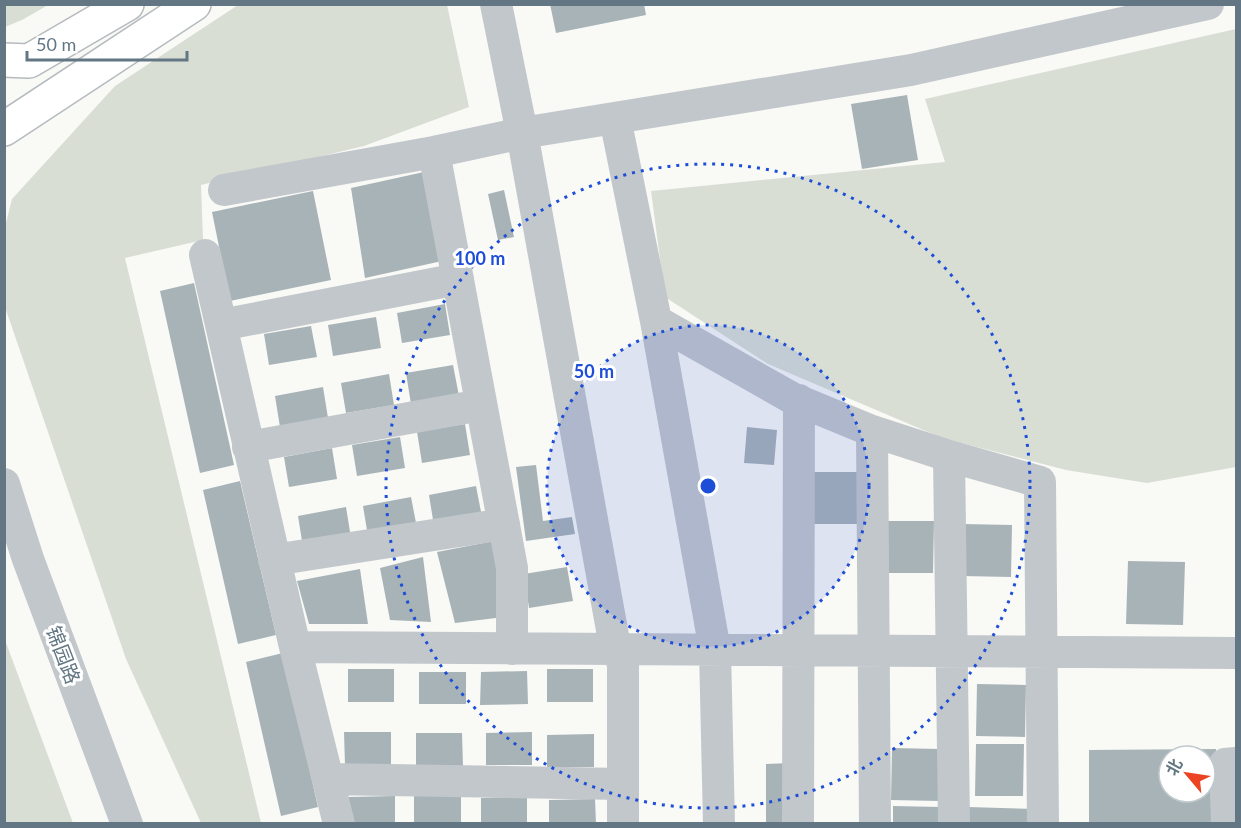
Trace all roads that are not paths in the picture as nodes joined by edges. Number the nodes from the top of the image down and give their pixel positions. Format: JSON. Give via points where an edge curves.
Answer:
{"nodes":[{"id":1,"x":128,"y":4,"type":"edge"},
{"id":2,"x":194,"y":4,"type":"edge"},
{"id":3,"x":496,"y":4,"type":"edge"},
{"id":4,"x":1208,"y":4,"type":"edge"},
{"id":5,"x":4,"y":60,"type":"edge"},
{"id":6,"x":615,"y":118,"type":"junction"},
{"id":7,"x":4,"y":129,"type":"edge"},
{"id":8,"x":522,"y":133,"type":"junction"},
{"id":9,"x":434,"y":152,"type":"junction"},
{"id":10,"x":224,"y":190,"type":"dead end"},
{"id":11,"x":205,"y":255,"type":"dead end"},
{"id":12,"x":458,"y":279,"type":"junction"},
{"id":13,"x":656,"y":321,"type":"junction"},
{"id":14,"x":221,"y":325,"type":"junction"},
{"id":15,"x":799,"y":400,"type":"junction"},
{"id":16,"x":482,"y":405,"type":"junction"},
{"id":17,"x":872,"y":431,"type":"junction"},
{"id":18,"x":248,"y":447,"type":"junction"},
{"id":19,"x":948,"y":456,"type":"junction"},
{"id":20,"x":4,"y":484,"type":"edge"},
{"id":21,"x":504,"y":524,"type":"junction"},
{"id":22,"x":274,"y":560,"type":"junction"},
{"id":23,"x":295,"y":647,"type":"junction"},
{"id":24,"x":512,"y":648,"type":"junction"},
{"id":25,"x":617,"y":649,"type":"junction"},
{"id":26,"x":715,"y":650,"type":"junction"},
{"id":27,"x":799,"y":651,"type":"junction"},
{"id":28,"x":873,"y":651,"type":"junction"},
{"id":29,"x":950,"y":652,"type":"junction"},
{"id":30,"x":1041,"y":652,"type":"junction"},
{"id":31,"x":1236,"y":653,"type":"edge"},
{"id":32,"x":1236,"y":763,"type":"edge"},
{"id":33,"x":328,"y":779,"type":"junction"},
{"id":34,"x":622,"y":784,"type":"junction"},
{"id":35,"x":127,"y":824,"type":"edge"},
{"id":36,"x":339,"y":824,"type":"edge"},
{"id":37,"x":622,"y":824,"type":"edge"},
{"id":38,"x":719,"y":824,"type":"edge"},
{"id":39,"x":798,"y":824,"type":"edge"},
{"id":40,"x":875,"y":824,"type":"edge"},
{"id":41,"x":954,"y":824,"type":"edge"},
{"id":42,"x":1043,"y":824,"type":"edge"},
{"id":43,"x":1227,"y":824,"type":"edge"}],
"edges":[{"from":1,"to":5,"type":"main road","via":[[29,61]]},
{"from":2,"to":7,"type":"main road"},
{"from":3,"to":8,"type":"street"},
{"from":4,"to":6,"type":"street","via":[[911,70]]},
{"from":6,"to":8,"type":"street"},
{"from":6,"to":13,"type":"street"},
{"from":8,"to":9,"type":"street"},
{"from":8,"to":25,"type":"street"},
{"from":9,"to":10,"type":"street"},
{"from":9,"to":12,"type":"street"},
{"from":11,"to":14,"type":"street"},
{"from":12,"to":14,"type":"street"},
{"from":12,"to":16,"type":"street"},
{"from":13,"to":15,"type":"street"},
{"from":13,"to":26,"type":"street"},
{"from":14,"to":18,"type":"street"},
{"from":15,"to":17,"type":"street"},
{"from":15,"to":27,"type":"street"},
{"from":16,"to":18,"type":"street"},
{"from":16,"to":21,"type":"street"},
{"from":17,"to":19,"type":"street"},
{"from":17,"to":28,"type":"street"},
{"from":18,"to":22,"type":"street"},
{"from":19,"to":29,"type":"street"},
{"from":19,"to":30,"type":"street","via":[[1040,482]]},
{"from":20,"to":35,"type":"street","name":"锦园路","via":[[28,560]]},
{"from":21,"to":22,"type":"street"},
{"from":21,"to":24,"type":"street","via":[[512,568]]},
{"from":22,"to":23,"type":"street"},
{"from":23,"to":24,"type":"street"},
{"from":23,"to":33,"type":"street"},
{"from":24,"to":25,"type":"street"},
{"from":25,"to":26,"type":"street"},
{"from":25,"to":34,"type":"street","via":[[622,664]]},
{"from":26,"to":27,"type":"street"},
{"from":26,"to":38,"type":"street"},
{"from":27,"to":28,"type":"street"},
{"from":27,"to":39,"type":"street"},
{"from":28,"to":29,"type":"street"},
{"from":28,"to":40,"type":"street"},
{"from":29,"to":30,"type":"street"},
{"from":29,"to":41,"type":"street"},
{"from":30,"to":31,"type":"street"},
{"from":30,"to":42,"type":"street"},
{"from":32,"to":43,"type":"street","via":[[1225,764]]},
{"from":33,"to":34,"type":"street"},
{"from":33,"to":36,"type":"street"},
{"from":34,"to":37,"type":"street"}]}
